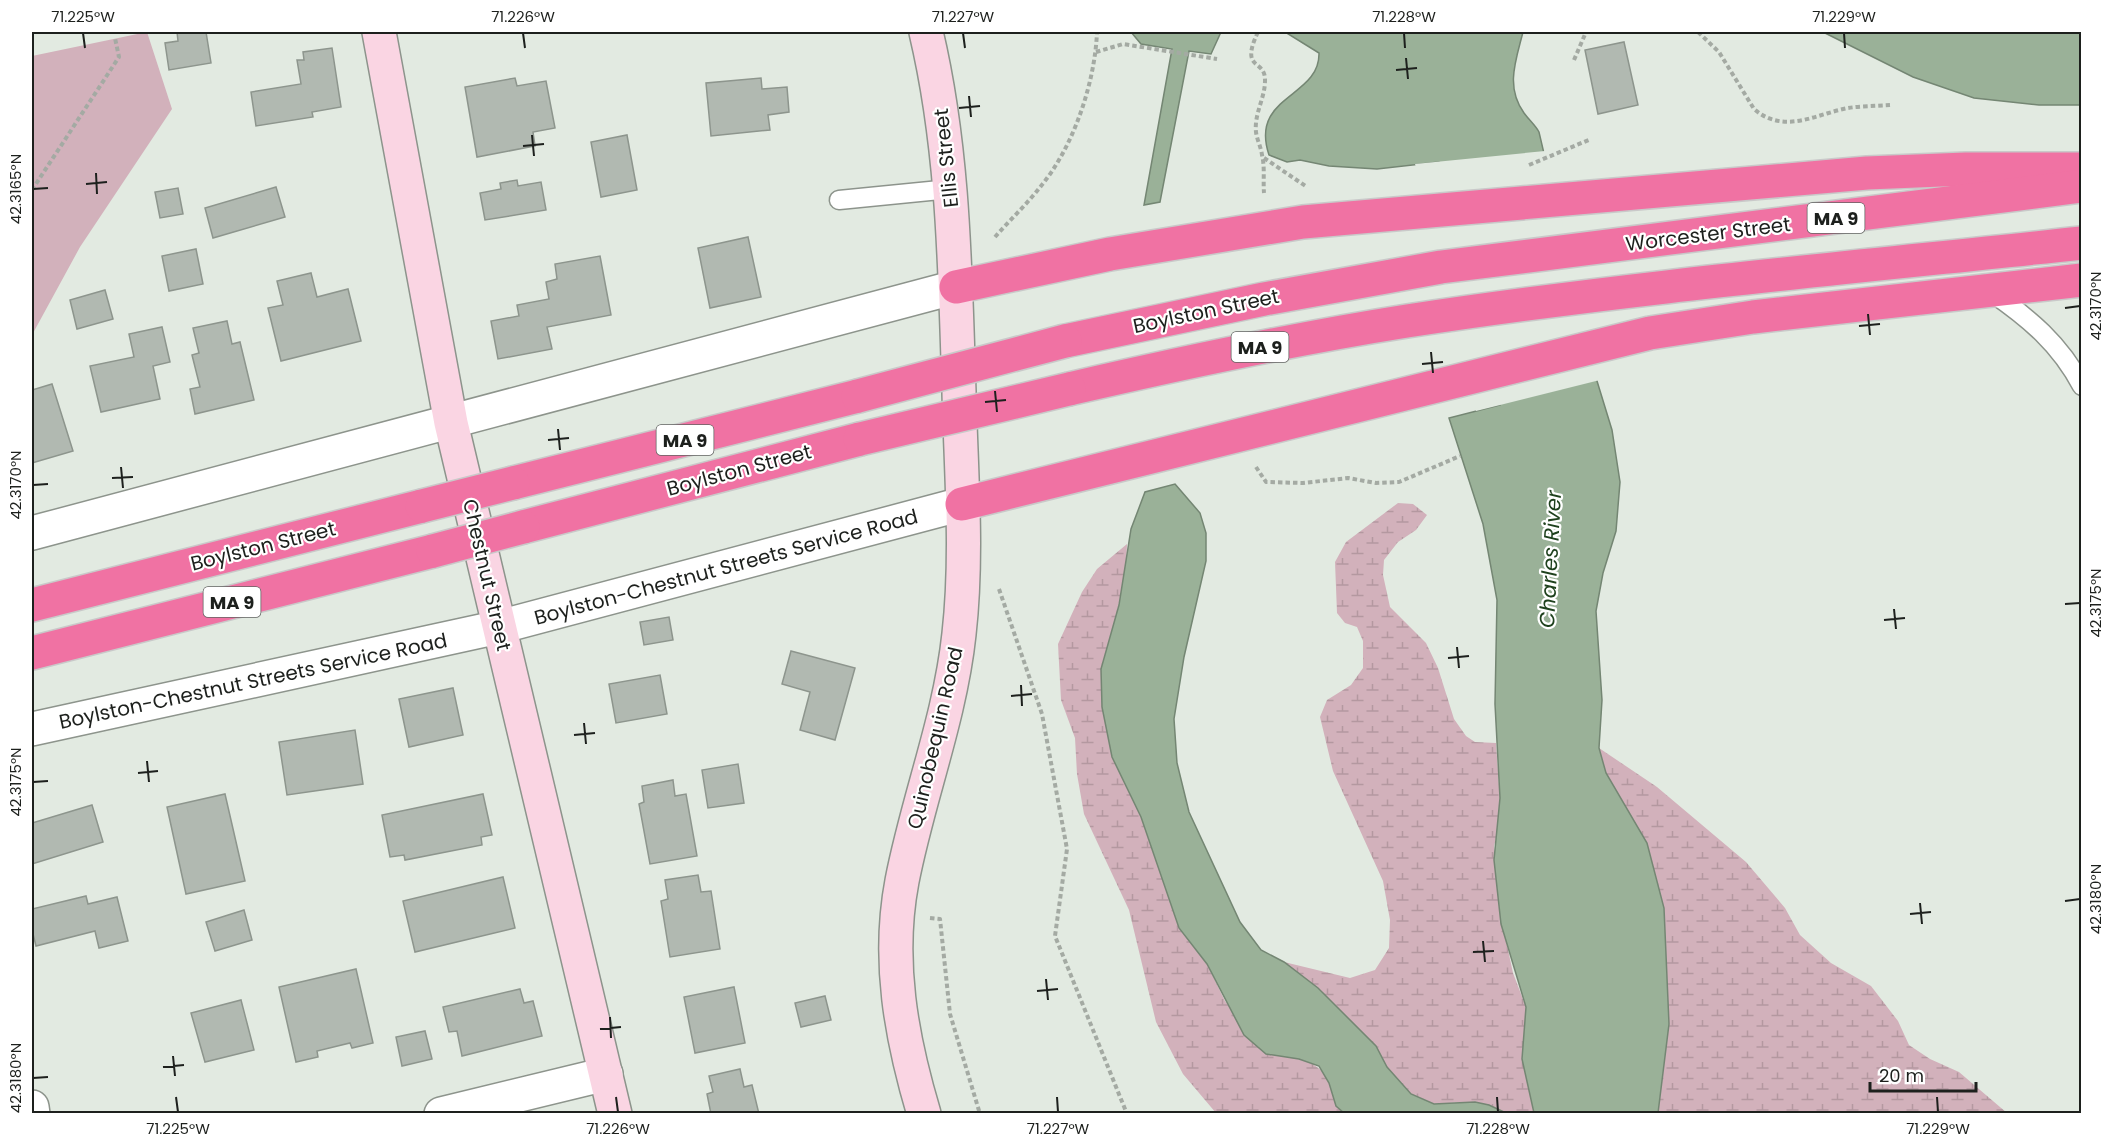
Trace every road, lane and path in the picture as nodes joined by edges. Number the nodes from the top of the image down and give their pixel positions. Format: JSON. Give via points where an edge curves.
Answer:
{"nodes":[{"id":1,"x":379,"y":32,"type":"edge"},
{"id":2,"x":926,"y":32,"type":"edge"},
{"id":3,"x":1097,"y":32,"type":"edge"},
{"id":4,"x":1258,"y":32,"type":"edge"},
{"id":5,"x":1586,"y":32,"type":"edge"},
{"id":6,"x":1698,"y":32,"type":"edge"},
{"id":7,"x":116,"y":38,"type":"dead end"},
{"id":8,"x":1096,"y":52,"type":"junction"},
{"id":9,"x":1217,"y":59,"type":"dead end"},
{"id":10,"x":1574,"y":60,"type":"dead end"},
{"id":11,"x":1890,"y":105,"type":"dead end"},
{"id":12,"x":1592,"y":139,"type":"dead end"},
{"id":13,"x":1263,"y":157,"type":"junction"},
{"id":14,"x":2082,"y":169,"type":"edge"},
{"id":15,"x":1519,"y":170,"type":"dead end"},
{"id":16,"x":2082,"y":186,"type":"edge"},
{"id":17,"x":950,"y":189,"type":"junction"},
{"id":18,"x":32,"y":190,"type":"edge"},
{"id":19,"x":1317,"y":193,"type":"dead end"},
{"id":20,"x":1274,"y":195,"type":"dead end"},
{"id":21,"x":839,"y":200,"type":"dead end"},
{"id":22,"x":994,"y":237,"type":"dead end"},
{"id":23,"x":2082,"y":243,"type":"edge"},
{"id":24,"x":1441,"y":267,"type":"joint"},
{"id":25,"x":2082,"y":280,"type":"edge"},
{"id":26,"x":956,"y":287,"type":"junction"},
{"id":27,"x":1989,"y":291,"type":"junction"},
{"id":28,"x":2082,"y":386,"type":"edge"},
{"id":29,"x":452,"y":423,"type":"junction"},
{"id":30,"x":1460,"y":456,"type":"dead end"},
{"id":31,"x":1251,"y":458,"type":"dead end"},
{"id":32,"x":962,"y":504,"type":"junction"},
{"id":33,"x":32,"y":533,"type":"edge"},
{"id":34,"x":996,"y":582,"type":"dead end"},
{"id":35,"x":32,"y":605,"type":"edge"},
{"id":36,"x":499,"y":627,"type":"junction"},
{"id":37,"x":32,"y":653,"type":"edge"},
{"id":38,"x":32,"y":729,"type":"edge"},
{"id":39,"x":897,"y":916,"type":"junction"},
{"id":40,"x":606,"y":1074,"type":"junction"},
{"id":41,"x":32,"y":1107,"type":"edge"},
{"id":42,"x":33,"y":1113,"type":"edge"},
{"id":43,"x":441,"y":1113,"type":"edge"},
{"id":44,"x":615,"y":1113,"type":"edge"},
{"id":45,"x":924,"y":1113,"type":"edge"},
{"id":46,"x":980,"y":1113,"type":"edge"},
{"id":47,"x":1127,"y":1113,"type":"edge"}],
"edges":[{"from":1,"to":29,"type":"main road","name":"Chestnut Street"},
{"from":2,"to":17,"type":"main road","name":"Ellis Street","via":[[939,94]]},
{"from":3,"to":8,"type":"path"},
{"from":4,"to":13,"type":"path","via":[[1250,49],[1251,60],[1266,80],[1257,109],[1256,132]]},
{"from":5,"to":10,"type":"path"},
{"from":6,"to":11,"type":"path","via":[[1719,52],[1742,84],[1754,110],[1761,115],[1806,122],[1847,108]]},
{"from":7,"to":18,"type":"path","via":[[119,57]]},
{"from":8,"to":9,"type":"path","via":[[1123,44]]},
{"from":8,"to":22,"type":"path","via":[[1086,100],[1060,157],[1043,184]]},
{"from":12,"to":15,"type":"path"},
{"from":13,"to":19,"type":"path"},
{"from":13,"to":20,"type":"path","via":[[1264,196]]},
{"from":14,"to":26,"type":"highway","via":[[1867,173],[1304,222],[1110,254]]},
{"from":16,"to":24,"type":"highway","name":"Worcester Street","number":"MA 9"},
{"from":17,"to":21,"type":"lane"},
{"from":17,"to":26,"type":"main road","name":"Ellis Street"},
{"from":23,"to":37,"type":"highway","name":"Boylston Street","number":"MA 9","bridge":true,"via":[[1602,295],[1452,314],[1279,343],[860,438]]},
{"from":24,"to":35,"type":"highway","name":"Boylston Street","number":"MA 9","bridge":true,"via":[[1065,341]]},
{"from":25,"to":27,"type":"highway"},
{"from":26,"to":29,"type":"street"},
{"from":26,"to":32,"type":"main road","name":"Quinobequin Road"},
{"from":27,"to":28,"type":"lane","via":[[2046,335],[2061,351]]},
{"from":27,"to":32,"type":"highway","via":[[1685,326]]},
{"from":29,"to":33,"type":"street"},
{"from":29,"to":36,"type":"main road","name":"Chestnut Street"},
{"from":30,"to":31,"type":"path","via":[[1399,482],[1376,483],[1348,478],[1266,482]]},
{"from":32,"to":36,"type":"street","name":"Boylston-Chestnut Streets Service Road"},
{"from":32,"to":39,"type":"main road","name":"Quinobequin Road","via":[[964,556],[954,668],[908,854]]},
{"from":34,"to":47,"type":"path","via":[[1042,714],[1066,849],[1055,936]]},
{"from":36,"to":38,"type":"street","name":"Boylston-Chestnut Streets Service Road"},
{"from":36,"to":40,"type":"main road","name":"Chestnut Street"},
{"from":39,"to":45,"type":"main road","name":"Quinobequin Road","via":[[900,1017]]},
{"from":39,"to":46,"type":"path","via":[[940,919],[950,1014]]},
{"from":40,"to":43,"type":"street"},
{"from":40,"to":44,"type":"main road","name":"Chestnut Street"},
{"from":41,"to":42,"type":"street"}]}
